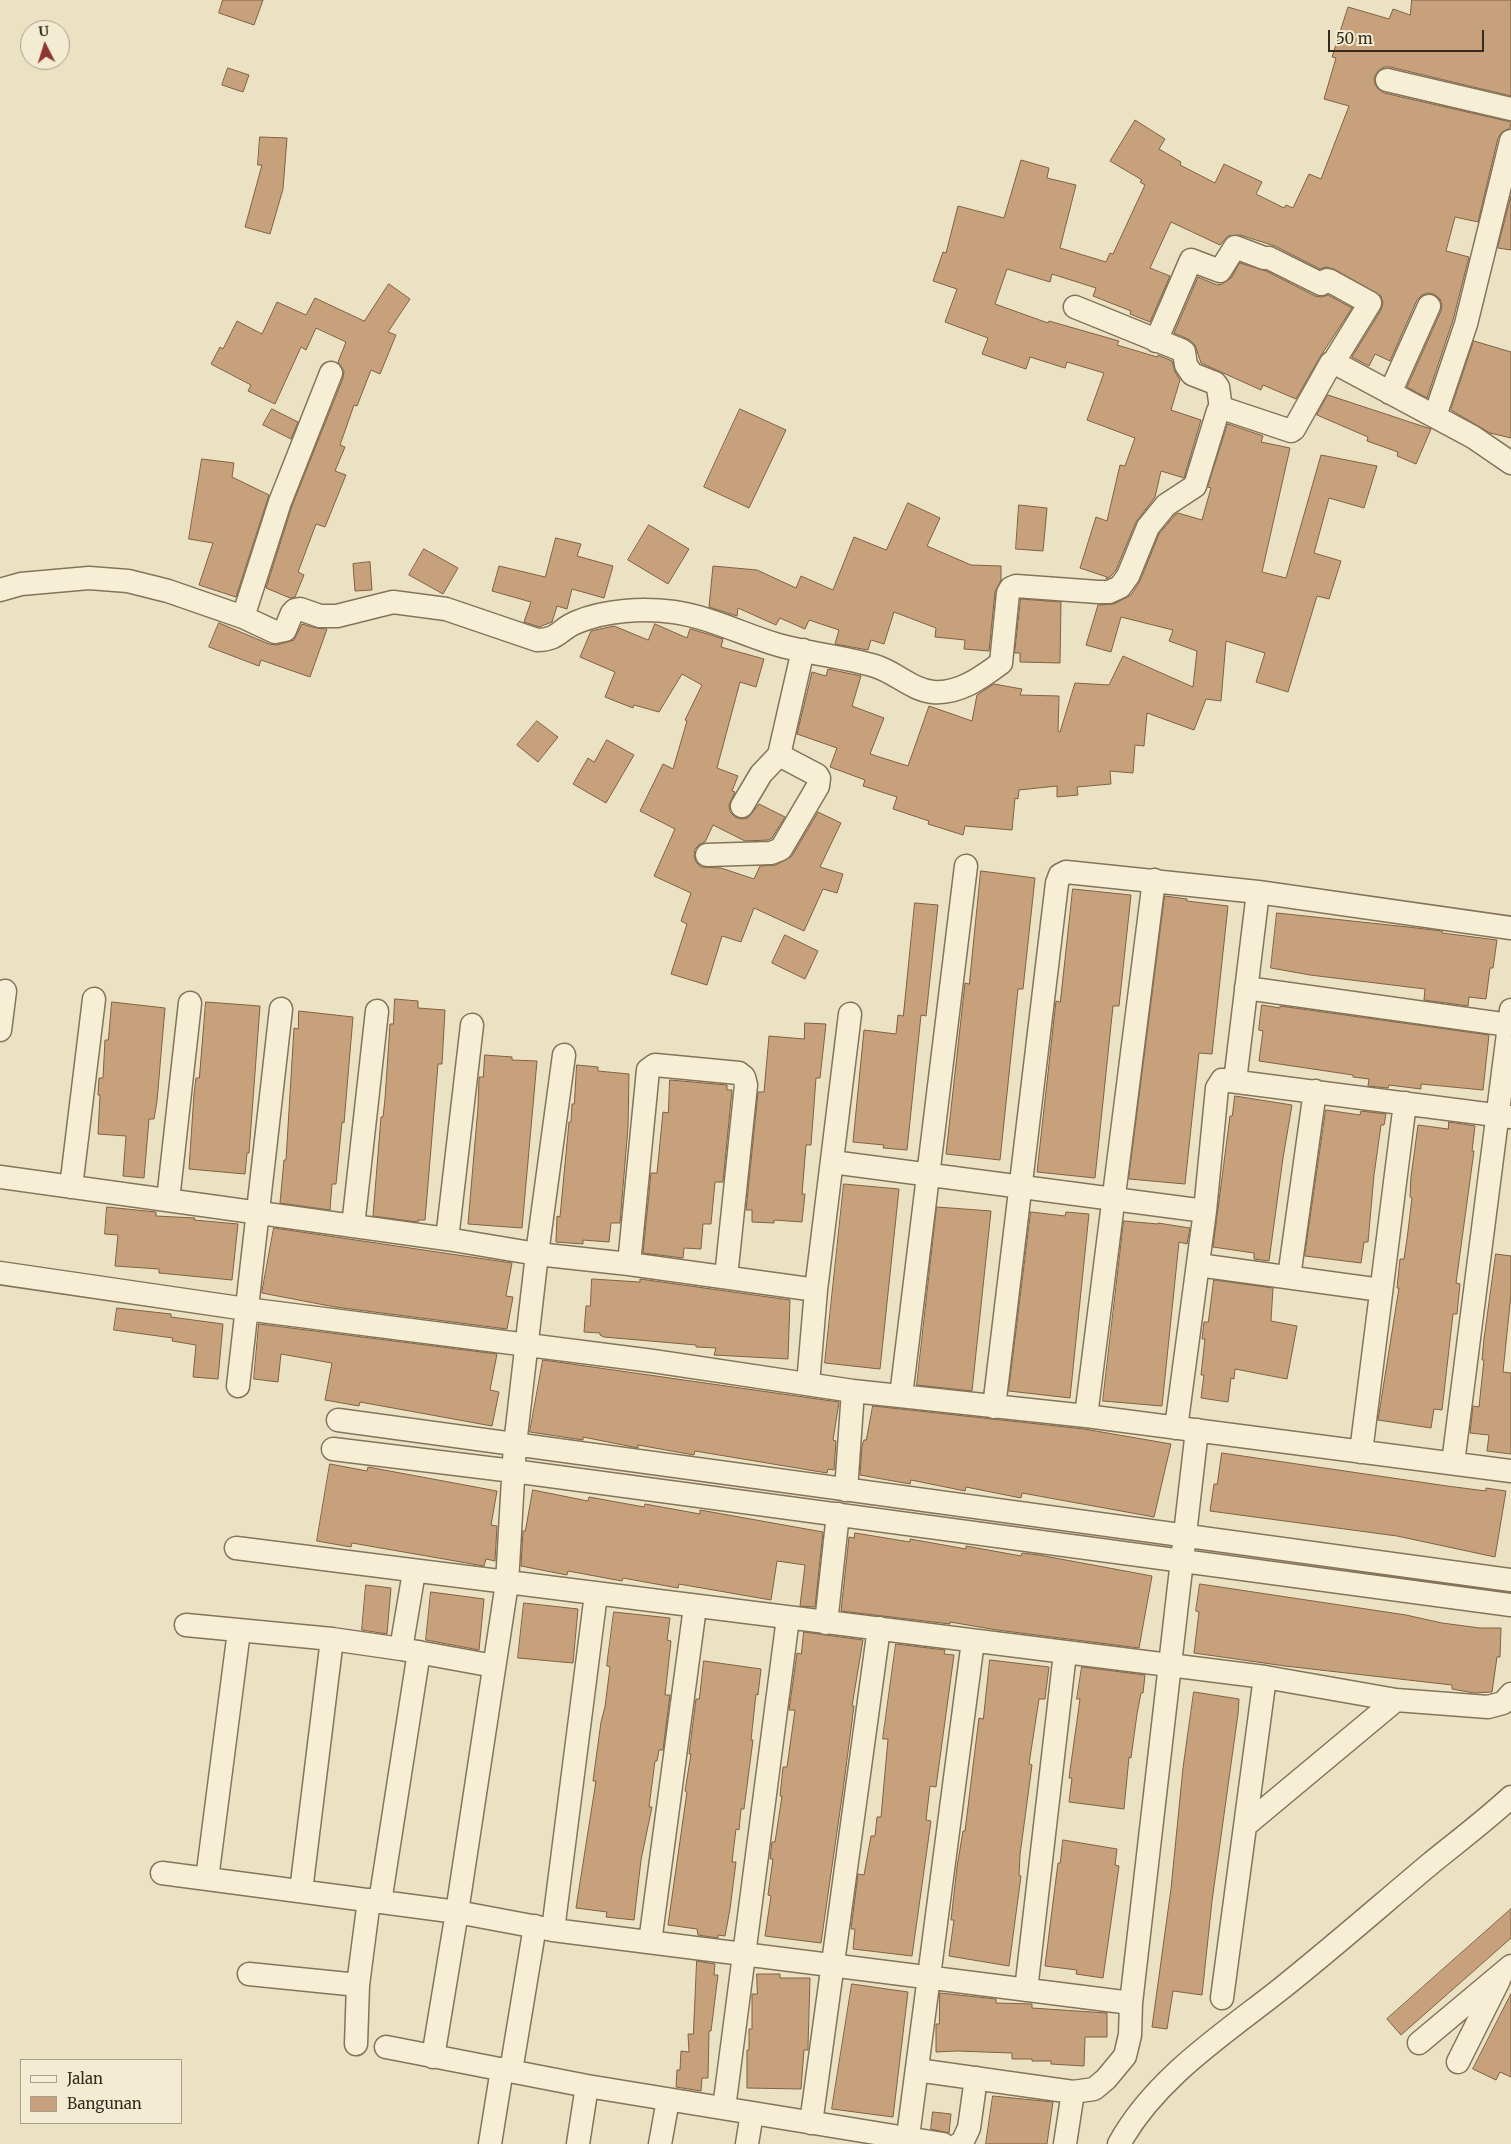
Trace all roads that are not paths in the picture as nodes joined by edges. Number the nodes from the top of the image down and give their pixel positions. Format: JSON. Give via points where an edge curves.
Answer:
{"nodes":[{"id":1,"x":1387,"y":80,"type":"dead end"},
{"id":2,"x":1511,"y":109,"type":"edge"},
{"id":3,"x":1511,"y":141,"type":"edge"},
{"id":4,"x":1429,"y":306,"type":"dead end"},
{"id":5,"x":1075,"y":307,"type":"dead end"},
{"id":6,"x":1156,"y":340,"type":"junction"},
{"id":7,"x":1333,"y":363,"type":"junction"},
{"id":8,"x":331,"y":373,"type":"dead end"},
{"id":9,"x":1390,"y":393,"type":"junction"},
{"id":10,"x":1221,"y":409,"type":"junction"},
{"id":11,"x":1435,"y":416,"type":"junction"},
{"id":12,"x":1511,"y":463,"type":"edge"},
{"id":13,"x":0,"y":590,"type":"edge"},
{"id":14,"x":243,"y":617,"type":"junction"},
{"id":15,"x":803,"y":650,"type":"junction"},
{"id":16,"x":779,"y":756,"type":"junction"},
{"id":17,"x":742,"y":806,"type":"dead end"},
{"id":18,"x":707,"y":856,"type":"dead end"},
{"id":19,"x":966,"y":866,"type":"dead end"},
{"id":20,"x":1154,"y":880,"type":"junction"},
{"id":21,"x":1258,"y":892,"type":"junction"},
{"id":22,"x":1511,"y":928,"type":"edge"},
{"id":23,"x":1246,"y":988,"type":"junction"},
{"id":24,"x":5,"y":991,"type":"dead end"},
{"id":25,"x":94,"y":999,"type":"dead end"},
{"id":26,"x":190,"y":1003,"type":"dead end"},
{"id":27,"x":281,"y":1009,"type":"dead end"},
{"id":28,"x":377,"y":1012,"type":"dead end"},
{"id":29,"x":850,"y":1014,"type":"dead end"},
{"id":30,"x":1510,"y":1018,"type":"edge"},
{"id":31,"x":472,"y":1025,"type":"dead end"},
{"id":32,"x":0,"y":1030,"type":"edge"},
{"id":33,"x":564,"y":1055,"type":"dead end"},
{"id":34,"x":1235,"y":1081,"type":"junction"},
{"id":35,"x":1314,"y":1091,"type":"junction"},
{"id":36,"x":1405,"y":1103,"type":"junction"},
{"id":37,"x":1504,"y":1116,"type":"edge"},
{"id":38,"x":832,"y":1162,"type":"junction"},
{"id":39,"x":928,"y":1175,"type":"junction"},
{"id":40,"x":0,"y":1177,"type":"edge"},
{"id":41,"x":71,"y":1186,"type":"junction"},
{"id":42,"x":1020,"y":1187,"type":"junction"},
{"id":43,"x":1112,"y":1198,"type":"junction"},
{"id":44,"x":168,"y":1200,"type":"junction"},
{"id":45,"x":1205,"y":1211,"type":"junction"},
{"id":46,"x":258,"y":1212,"type":"junction"},
{"id":47,"x":354,"y":1226,"type":"junction"},
{"id":48,"x":447,"y":1239,"type":"junction"},
{"id":49,"x":537,"y":1254,"type":"junction"},
{"id":50,"x":629,"y":1264,"type":"junction"},
{"id":51,"x":1198,"y":1265,"type":"junction"},
{"id":52,"x":0,"y":1273,"type":"edge"},
{"id":53,"x":726,"y":1277,"type":"junction"},
{"id":54,"x":1289,"y":1277,"type":"junction"},
{"id":55,"x":816,"y":1290,"type":"junction"},
{"id":56,"x":1381,"y":1290,"type":"junction"},
{"id":57,"x":246,"y":1309,"type":"junction"},
{"id":58,"x":526,"y":1345,"type":"junction"},
{"id":59,"x":808,"y":1384,"type":"junction"},
{"id":60,"x":238,"y":1386,"type":"dead end"},
{"id":61,"x":853,"y":1391,"type":"junction"},
{"id":62,"x":901,"y":1396,"type":"junction"},
{"id":63,"x":994,"y":1407,"type":"junction"},
{"id":64,"x":1086,"y":1416,"type":"junction"},
{"id":65,"x":338,"y":1420,"type":"dead end"},
{"id":66,"x":1186,"y":1429,"type":"junction"},
{"id":67,"x":516,"y":1445,"type":"junction"},
{"id":68,"x":333,"y":1449,"type":"dead end"},
{"id":69,"x":1361,"y":1452,"type":"junction"},
{"id":70,"x":1453,"y":1463,"type":"junction"},
{"id":71,"x":513,"y":1471,"type":"junction"},
{"id":72,"x":1511,"y":1471,"type":"edge"},
{"id":73,"x":846,"y":1490,"type":"junction"},
{"id":74,"x":838,"y":1514,"type":"junction"},
{"id":75,"x":1185,"y":1535,"type":"junction"},
{"id":76,"x":236,"y":1548,"type":"dead end"},
{"id":77,"x":1182,"y":1560,"type":"junction"},
{"id":78,"x":414,"y":1572,"type":"junction"},
{"id":79,"x":1511,"y":1580,"type":"edge"},
{"id":80,"x":507,"y":1583,"type":"junction"},
{"id":81,"x":596,"y":1594,"type":"junction"},
{"id":82,"x":1511,"y":1605,"type":"edge"},
{"id":83,"x":695,"y":1607,"type":"junction"},
{"id":84,"x":788,"y":1618,"type":"junction"},
{"id":85,"x":826,"y":1623,"type":"junction"},
{"id":86,"x":186,"y":1625,"type":"dead end"},
{"id":87,"x":879,"y":1628,"type":"junction"},
{"id":88,"x":240,"y":1631,"type":"junction"},
{"id":89,"x":332,"y":1639,"type":"junction"},
{"id":90,"x":973,"y":1641,"type":"junction"},
{"id":91,"x":410,"y":1650,"type":"junction"},
{"id":92,"x":1065,"y":1652,"type":"junction"},
{"id":93,"x":494,"y":1666,"type":"junction"},
{"id":94,"x":1170,"y":1666,"type":"junction"},
{"id":95,"x":1265,"y":1678,"type":"junction"},
{"id":96,"x":1511,"y":1694,"type":"edge"},
{"id":97,"x":1396,"y":1700,"type":"junction"},
{"id":98,"x":1511,"y":1797,"type":"edge"},
{"id":99,"x":1246,"y":1826,"type":"junction"},
{"id":100,"x":162,"y":1873,"type":"dead end"},
{"id":101,"x":207,"y":1879,"type":"junction"},
{"id":102,"x":301,"y":1891,"type":"junction"},
{"id":103,"x":374,"y":1901,"type":"junction"},
{"id":104,"x":457,"y":1912,"type":"junction"},
{"id":105,"x":544,"y":1928,"type":"junction"},
{"id":106,"x":650,"y":1942,"type":"junction"},
{"id":107,"x":744,"y":1954,"type":"junction"},
{"id":108,"x":831,"y":1966,"type":"junction"},
{"id":109,"x":1507,"y":1969,"type":"edge"},
{"id":110,"x":249,"y":1974,"type":"dead end"},
{"id":111,"x":930,"y":1978,"type":"junction"},
{"id":112,"x":358,"y":1985,"type":"junction"},
{"id":113,"x":1026,"y":1990,"type":"junction"},
{"id":114,"x":1222,"y":1998,"type":"dead end"},
{"id":115,"x":1131,"y":2003,"type":"junction"},
{"id":116,"x":1419,"y":2043,"type":"dead end"},
{"id":117,"x":356,"y":2044,"type":"dead end"},
{"id":118,"x":386,"y":2046,"type":"dead end"},
{"id":119,"x":434,"y":2057,"type":"junction"},
{"id":120,"x":1458,"y":2062,"type":"dead end"},
{"id":121,"x":506,"y":2070,"type":"junction"},
{"id":122,"x":917,"y":2070,"type":"junction"},
{"id":123,"x":976,"y":2078,"type":"junction"},
{"id":124,"x":587,"y":2086,"type":"junction"},
{"id":125,"x":1073,"y":2092,"type":"junction"},
{"id":126,"x":668,"y":2100,"type":"junction"},
{"id":127,"x":724,"y":2108,"type":"junction"},
{"id":128,"x":752,"y":2113,"type":"junction"},
{"id":129,"x":811,"y":2122,"type":"junction"},
{"id":130,"x":843,"y":2136,"type":"edge"},
{"id":131,"x":908,"y":2140,"type":"edge"},
{"id":132,"x":490,"y":2144,"type":"edge"},
{"id":133,"x":578,"y":2144,"type":"edge"},
{"id":134,"x":660,"y":2144,"type":"edge"},
{"id":135,"x":747,"y":2144,"type":"edge"},
{"id":136,"x":943,"y":2144,"type":"edge"},
{"id":137,"x":959,"y":2144,"type":"edge"},
{"id":138,"x":1065,"y":2144,"type":"edge"},
{"id":139,"x":1119,"y":2144,"type":"edge"}],
"edges":[{"from":1,"to":2,"type":"street"},
{"from":3,"to":11,"type":"street","via":[[1466,324]]},
{"from":4,"to":9,"type":"street"},
{"from":5,"to":6,"type":"street"},
{"from":6,"to":7,"type":"street","via":[[1191,260],[1220,270],[1235,247],[1269,258],[1321,284],[1330,281],[1370,303]]},
{"from":6,"to":10,"type":"street","via":[[1184,352],[1188,370],[1215,384],[1220,392]]},
{"from":7,"to":9,"type":"street"},
{"from":7,"to":10,"type":"street","via":[[1328,366],[1290,431]]},
{"from":8,"to":14,"type":"street","via":[[280,502]]},
{"from":9,"to":11,"type":"street"},
{"from":10,"to":15,"type":"street","via":[[1216,414],[1195,486],[1166,505],[1148,526],[1128,576],[1120,587],[1109,592],[1011,588],[1001,663],[980,679],[963,687],[932,692],[876,666]]},
{"from":11,"to":12,"type":"street"},
{"from":13,"to":14,"type":"street","via":[[21,584],[89,578],[128,581]]},
{"from":14,"to":15,"type":"street","via":[[275,632],[285,630],[295,610],[337,616],[393,602],[446,609],[537,640],[548,640],[574,623],[603,614],[673,612]]},
{"from":15,"to":16,"type":"street"},
{"from":16,"to":17,"type":"street","via":[[761,774]]},
{"from":16,"to":18,"type":"street","via":[[817,775],[819,780],[783,847],[771,853]]},
{"from":19,"to":39,"type":"street"},
{"from":20,"to":21,"type":"street"},
{"from":20,"to":42,"type":"street","via":[[1066,872],[1060,875]]},
{"from":20,"to":43,"type":"street"},
{"from":21,"to":22,"type":"street"},
{"from":21,"to":23,"type":"street"},
{"from":23,"to":30,"type":"street"},
{"from":23,"to":34,"type":"street"},
{"from":24,"to":32,"type":"street"},
{"from":25,"to":41,"type":"street"},
{"from":26,"to":44,"type":"street"},
{"from":27,"to":46,"type":"street"},
{"from":28,"to":47,"type":"street"},
{"from":29,"to":38,"type":"street"},
{"from":30,"to":37,"type":"street"},
{"from":31,"to":48,"type":"street"},
{"from":33,"to":49,"type":"street"},
{"from":34,"to":35,"type":"street"},
{"from":34,"to":45,"type":"street","via":[[1222,1080],[1217,1088]]},
{"from":35,"to":36,"type":"street"},
{"from":35,"to":54,"type":"street"},
{"from":36,"to":37,"type":"street"},
{"from":36,"to":56,"type":"street"},
{"from":37,"to":70,"type":"street"},
{"from":38,"to":39,"type":"street"},
{"from":38,"to":55,"type":"street"},
{"from":39,"to":42,"type":"street"},
{"from":39,"to":62,"type":"street"},
{"from":40,"to":41,"type":"street"},
{"from":41,"to":44,"type":"street"},
{"from":42,"to":43,"type":"street"},
{"from":42,"to":63,"type":"street"},
{"from":43,"to":45,"type":"street"},
{"from":43,"to":64,"type":"street"},
{"from":44,"to":46,"type":"street"},
{"from":45,"to":51,"type":"street"},
{"from":46,"to":47,"type":"street"},
{"from":46,"to":57,"type":"street"},
{"from":47,"to":48,"type":"street"},
{"from":48,"to":49,"type":"street"},
{"from":49,"to":50,"type":"street"},
{"from":49,"to":58,"type":"street"},
{"from":50,"to":53,"type":"street"},
{"from":50,"to":53,"type":"street","via":[[648,1070],[655,1065],[739,1073],[746,1085]]},
{"from":51,"to":54,"type":"street"},
{"from":51,"to":66,"type":"street"},
{"from":52,"to":57,"type":"street"},
{"from":53,"to":55,"type":"street"},
{"from":54,"to":56,"type":"street"},
{"from":55,"to":59,"type":"street"},
{"from":56,"to":69,"type":"street"},
{"from":57,"to":58,"type":"street"},
{"from":57,"to":60,"type":"street"},
{"from":58,"to":59,"type":"street"},
{"from":58,"to":67,"type":"street"},
{"from":59,"to":61,"type":"street"},
{"from":61,"to":62,"type":"street"},
{"from":61,"to":73,"type":"street"},
{"from":62,"to":63,"type":"street"},
{"from":63,"to":64,"type":"street"},
{"from":64,"to":66,"type":"street"},
{"from":65,"to":67,"type":"street"},
{"from":66,"to":69,"type":"street"},
{"from":66,"to":75,"type":"street"},
{"from":67,"to":71,"type":"street"},
{"from":67,"to":73,"type":"street"},
{"from":68,"to":71,"type":"street"},
{"from":69,"to":70,"type":"street"},
{"from":70,"to":72,"type":"street"},
{"from":71,"to":74,"type":"street"},
{"from":71,"to":80,"type":"street"},
{"from":73,"to":75,"type":"street"},
{"from":74,"to":77,"type":"street"},
{"from":74,"to":85,"type":"street"},
{"from":75,"to":77,"type":"street"},
{"from":75,"to":79,"type":"street"},
{"from":76,"to":78,"type":"street"},
{"from":77,"to":82,"type":"street"},
{"from":77,"to":94,"type":"street"},
{"from":78,"to":80,"type":"street"},
{"from":78,"to":91,"type":"street"},
{"from":80,"to":81,"type":"street"},
{"from":80,"to":93,"type":"street"},
{"from":81,"to":83,"type":"street"},
{"from":81,"to":105,"type":"street"},
{"from":83,"to":84,"type":"street"},
{"from":83,"to":106,"type":"street"},
{"from":84,"to":85,"type":"street"},
{"from":84,"to":107,"type":"street"},
{"from":85,"to":87,"type":"street"},
{"from":86,"to":88,"type":"street"},
{"from":87,"to":90,"type":"street"},
{"from":87,"to":108,"type":"street"},
{"from":88,"to":89,"type":"street"},
{"from":88,"to":101,"type":"street"},
{"from":89,"to":91,"type":"street"},
{"from":89,"to":102,"type":"street"},
{"from":90,"to":92,"type":"street"},
{"from":90,"to":111,"type":"street"},
{"from":91,"to":93,"type":"street"},
{"from":91,"to":103,"type":"street"},
{"from":92,"to":94,"type":"street"},
{"from":92,"to":113,"type":"street"},
{"from":93,"to":104,"type":"street"},
{"from":94,"to":95,"type":"street"},
{"from":94,"to":115,"type":"street"},
{"from":95,"to":97,"type":"street"},
{"from":95,"to":99,"type":"street"},
{"from":96,"to":97,"type":"street","via":[[1503,1703],[1488,1707]]},
{"from":97,"to":99,"type":"street"},
{"from":98,"to":139,"type":"street","via":[[1182,2068],[1151,2099]]},
{"from":99,"to":114,"type":"street"},
{"from":100,"to":101,"type":"street"},
{"from":101,"to":102,"type":"street"},
{"from":102,"to":103,"type":"street"},
{"from":103,"to":104,"type":"street"},
{"from":103,"to":112,"type":"street"},
{"from":104,"to":105,"type":"street"},
{"from":104,"to":119,"type":"street"},
{"from":105,"to":106,"type":"street"},
{"from":105,"to":121,"type":"street"},
{"from":106,"to":107,"type":"street"},
{"from":107,"to":108,"type":"street"},
{"from":107,"to":127,"type":"street"},
{"from":108,"to":111,"type":"street"},
{"from":108,"to":129,"type":"street"},
{"from":109,"to":116,"type":"street"},
{"from":109,"to":120,"type":"street"},
{"from":110,"to":112,"type":"street"},
{"from":111,"to":113,"type":"street"},
{"from":111,"to":122,"type":"street"},
{"from":112,"to":117,"type":"street"},
{"from":113,"to":115,"type":"street"},
{"from":115,"to":125,"type":"street","via":[[1130,2035],[1125,2056],[1094,2089]]},
{"from":118,"to":119,"type":"street"},
{"from":119,"to":121,"type":"street"},
{"from":121,"to":124,"type":"street"},
{"from":121,"to":132,"type":"street"},
{"from":122,"to":123,"type":"street"},
{"from":122,"to":131,"type":"street"},
{"from":123,"to":125,"type":"street"},
{"from":123,"to":137,"type":"street","via":[[969,2128]]},
{"from":124,"to":126,"type":"street"},
{"from":124,"to":133,"type":"street"},
{"from":125,"to":138,"type":"street"},
{"from":126,"to":127,"type":"street"},
{"from":126,"to":134,"type":"street"},
{"from":127,"to":128,"type":"street"},
{"from":128,"to":129,"type":"street"},
{"from":128,"to":135,"type":"street"},
{"from":129,"to":130,"type":"street"},
{"from":130,"to":131,"type":"street"},
{"from":131,"to":136,"type":"street"}]}
